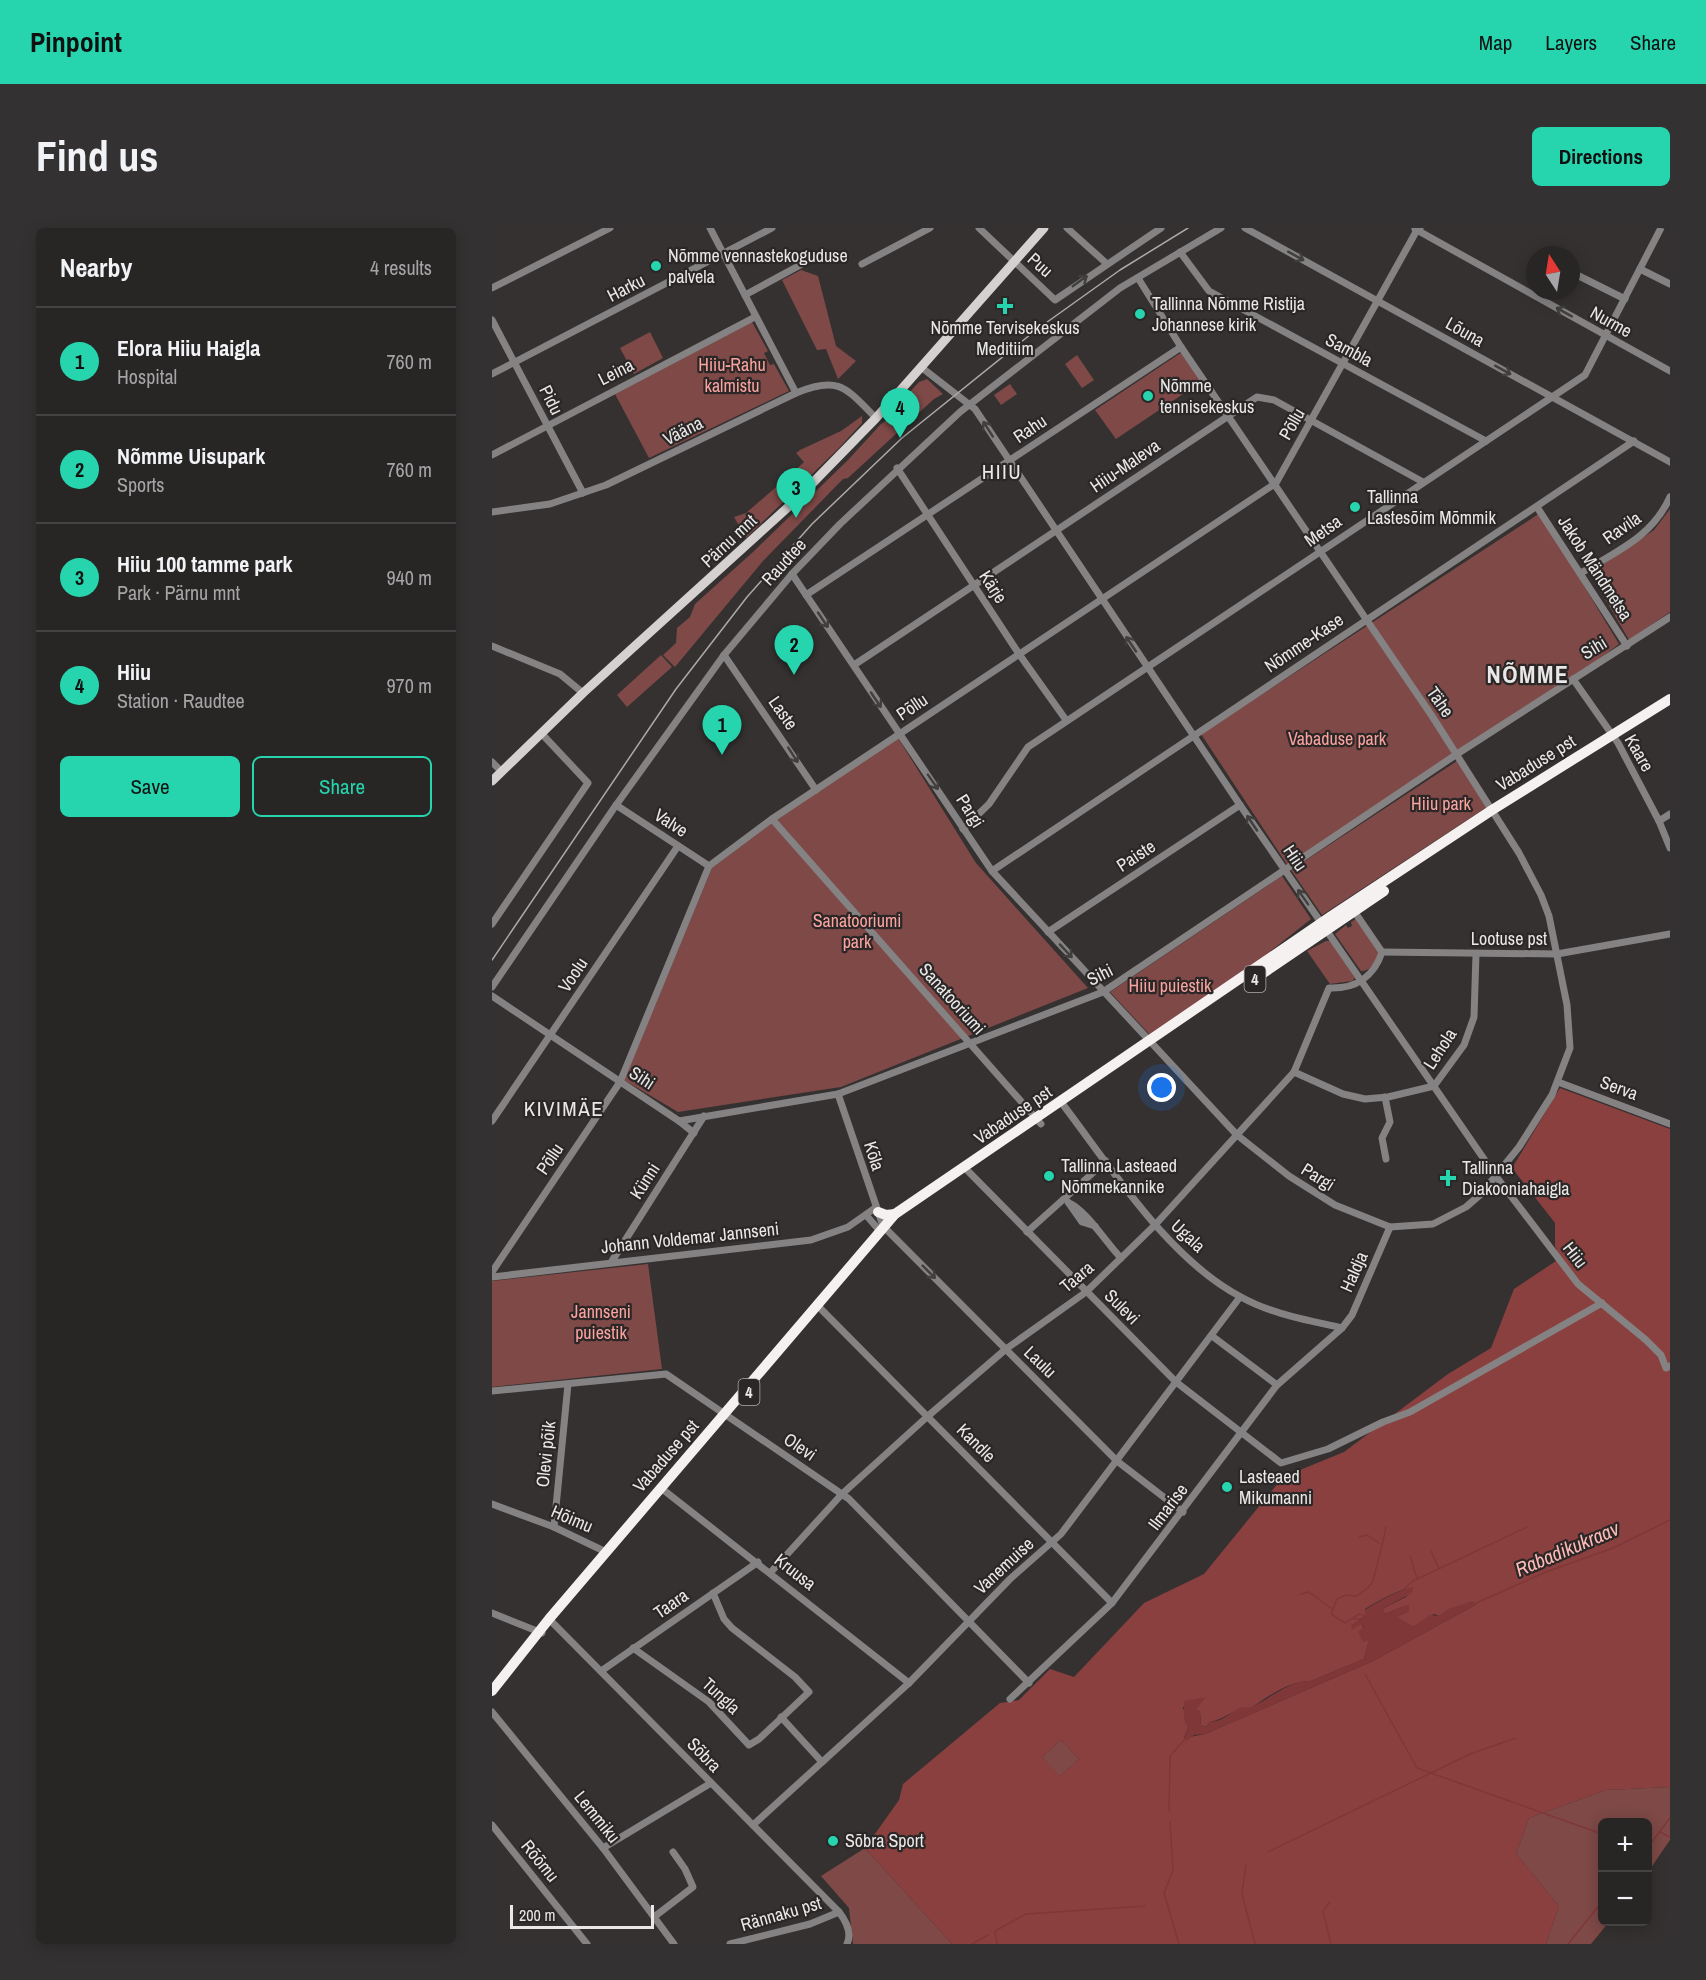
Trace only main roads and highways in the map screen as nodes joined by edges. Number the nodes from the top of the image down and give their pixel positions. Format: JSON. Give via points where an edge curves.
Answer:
{"nodes":[{"id":1,"x":1044,"y":228,"type":"edge"},
{"id":2,"x":1670,"y":699,"type":"edge"},
{"id":3,"x":1670,"y":707,"type":"edge"},
{"id":4,"x":1614,"y":738,"type":"junction"},
{"id":5,"x":492,"y":781,"type":"edge"},
{"id":6,"x":1494,"y":813,"type":"junction"},
{"id":7,"x":1324,"y":926,"type":"junction"},
{"id":8,"x":967,"y":1169,"type":"junction"},
{"id":9,"x":873,"y":1212,"type":"road end"},
{"id":10,"x":895,"y":1214,"type":"junction"},
{"id":11,"x":883,"y":1229,"type":"junction"},
{"id":12,"x":662,"y":1489,"type":"junction"},
{"id":13,"x":550,"y":1620,"type":"junction"},
{"id":14,"x":541,"y":1632,"type":"junction"},
{"id":15,"x":492,"y":1691,"type":"edge"},
{"id":16,"x":492,"y":1699,"type":"edge"}],
"edges":[{"from":1,"to":5,"type":"main road","name":"Pärnu mnt","via":[[876,418],[762,534]]},
{"from":2,"to":4,"type":"highway","name":"Vabaduse pst","number":"4"},
{"from":3,"to":4,"type":"highway","name":"Vabaduse pst","number":"4"},
{"from":4,"to":6,"type":"highway","name":"Vabaduse pst","number":"4"},
{"from":6,"to":7,"type":"highway","name":"Vabaduse pst","number":"4"},
{"from":6,"to":7,"type":"highway","name":"Vabaduse pst","number":"4","via":[[1354,911]]},
{"from":7,"to":8,"type":"highway","name":"Vabaduse pst","number":"4"},
{"from":8,"to":10,"type":"highway","name":"Vabaduse pst","number":"4"},
{"from":8,"to":11,"type":"highway","name":"Vabaduse pst","number":"4"},
{"from":9,"to":10,"type":"highway"},
{"from":10,"to":11,"type":"highway","name":"Vabaduse pst","number":"4"},
{"from":11,"to":12,"type":"highway","name":"Vabaduse pst","number":"4"},
{"from":12,"to":13,"type":"highway","name":"Vabaduse pst","number":"4"},
{"from":12,"to":13,"type":"highway","name":"Vabaduse pst","number":"4"},
{"from":13,"to":14,"type":"highway","name":"Vabaduse pst","number":"4"},
{"from":14,"to":15,"type":"highway","name":"Vabaduse pst","number":"4"},
{"from":14,"to":16,"type":"highway","name":"Vabaduse pst","number":"4"}]}
